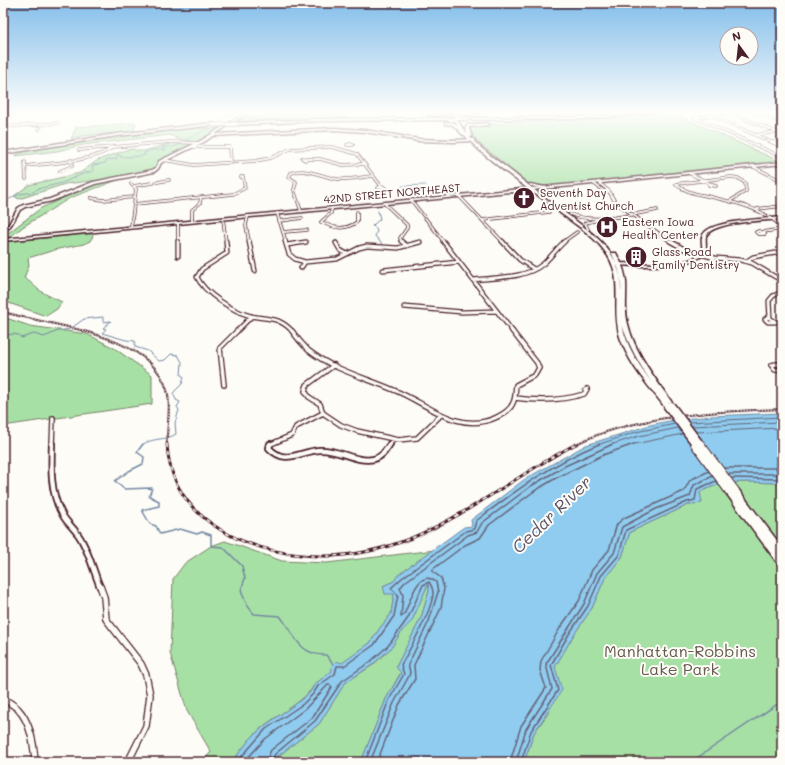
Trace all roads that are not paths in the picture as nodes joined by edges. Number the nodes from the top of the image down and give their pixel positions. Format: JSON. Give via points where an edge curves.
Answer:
{"nodes":[{"id":1,"x":39,"y":148,"type":"edge"},
{"id":2,"x":100,"y":148,"type":"edge"},
{"id":3,"x":114,"y":148,"type":"edge"},
{"id":4,"x":190,"y":148,"type":"edge"},
{"id":5,"x":203,"y":148,"type":"edge"},
{"id":6,"x":215,"y":148,"type":"edge"},
{"id":7,"x":230,"y":148,"type":"edge"},
{"id":8,"x":312,"y":148,"type":"edge"},
{"id":9,"x":330,"y":148,"type":"edge"},
{"id":10,"x":344,"y":148,"type":"edge"},
{"id":11,"x":482,"y":148,"type":"edge"},
{"id":12,"x":483,"y":148,"type":"edge"},
{"id":13,"x":761,"y":148,"type":"edge"},
{"id":14,"x":341,"y":149,"type":"junction"},
{"id":15,"x":79,"y":150,"type":"dead end"},
{"id":16,"x":3,"y":153,"type":"edge"},
{"id":17,"x":782,"y":157,"type":"edge"},
{"id":18,"x":308,"y":158,"type":"dead end"},
{"id":19,"x":71,"y":160,"type":"junction"},
{"id":20,"x":164,"y":160,"type":"junction"},
{"id":21,"x":25,"y":162,"type":"dead end"},
{"id":22,"x":231,"y":163,"type":"junction"},
{"id":23,"x":782,"y":163,"type":"edge"},
{"id":24,"x":365,"y":164,"type":"junction"},
{"id":25,"x":26,"y":166,"type":"junction"},
{"id":26,"x":752,"y":166,"type":"junction"},
{"id":27,"x":60,"y":171,"type":"dead end"},
{"id":28,"x":690,"y":173,"type":"junction"},
{"id":29,"x":373,"y":176,"type":"junction"},
{"id":30,"x":241,"y":177,"type":"dead end"},
{"id":31,"x":26,"y":179,"type":"dead end"},
{"id":32,"x":169,"y":180,"type":"dead end"},
{"id":33,"x":703,"y":180,"type":"junction"},
{"id":34,"x":782,"y":181,"type":"edge"},
{"id":35,"x":598,"y":182,"type":"junction"},
{"id":36,"x":593,"y":183,"type":"junction"},
{"id":37,"x":131,"y":184,"type":"dead end"},
{"id":38,"x":526,"y":184,"type":"junction"},
{"id":39,"x":711,"y":184,"type":"dead end"},
{"id":40,"x":134,"y":186,"type":"junction"},
{"id":41,"x":381,"y":186,"type":"dead end"},
{"id":42,"x":533,"y":188,"type":"junction"},
{"id":43,"x":545,"y":188,"type":"junction"},
{"id":44,"x":512,"y":191,"type":"junction"},
{"id":45,"x":608,"y":192,"type":"junction"},
{"id":46,"x":539,"y":193,"type":"junction"},
{"id":47,"x":459,"y":196,"type":"junction"},
{"id":48,"x":135,"y":197,"type":"junction"},
{"id":49,"x":91,"y":198,"type":"dead end"},
{"id":50,"x":201,"y":198,"type":"junction"},
{"id":51,"x":411,"y":200,"type":"junction"},
{"id":52,"x":730,"y":201,"type":"junction"},
{"id":53,"x":384,"y":203,"type":"junction"},
{"id":54,"x":134,"y":204,"type":"junction"},
{"id":55,"x":782,"y":206,"type":"edge"},
{"id":56,"x":332,"y":208,"type":"junction"},
{"id":57,"x":756,"y":209,"type":"junction"},
{"id":58,"x":657,"y":210,"type":"dead end"},
{"id":59,"x":301,"y":211,"type":"junction"},
{"id":60,"x":357,"y":212,"type":"dead end"},
{"id":61,"x":549,"y":212,"type":"dead end"},
{"id":62,"x":277,"y":213,"type":"junction"},
{"id":63,"x":570,"y":214,"type":"junction"},
{"id":64,"x":632,"y":215,"type":"junction"},
{"id":65,"x":248,"y":216,"type":"junction"},
{"id":66,"x":302,"y":218,"type":"dead end"},
{"id":67,"x":603,"y":218,"type":"junction"},
{"id":68,"x":782,"y":218,"type":"edge"},
{"id":69,"x":222,"y":219,"type":"junction"},
{"id":70,"x":772,"y":219,"type":"junction"},
{"id":71,"x":482,"y":220,"type":"junction"},
{"id":72,"x":192,"y":221,"type":"junction"},
{"id":73,"x":279,"y":221,"type":"junction"},
{"id":74,"x":178,"y":223,"type":"junction"},
{"id":75,"x":131,"y":227,"type":"junction"},
{"id":76,"x":782,"y":228,"type":"edge"},
{"id":77,"x":588,"y":229,"type":"junction"},
{"id":78,"x":307,"y":230,"type":"dead end"},
{"id":79,"x":3,"y":232,"type":"edge"},
{"id":80,"x":283,"y":232,"type":"junction"},
{"id":81,"x":576,"y":232,"type":"dead end"},
{"id":82,"x":763,"y":232,"type":"dead end"},
{"id":83,"x":3,"y":240,"type":"edge"},
{"id":84,"x":306,"y":242,"type":"dead end"},
{"id":85,"x":420,"y":242,"type":"dead end"},
{"id":86,"x":336,"y":243,"type":"dead end"},
{"id":87,"x":287,"y":245,"type":"junction"},
{"id":88,"x":407,"y":246,"type":"junction"},
{"id":89,"x":782,"y":252,"type":"edge"},
{"id":90,"x":347,"y":254,"type":"junction"},
{"id":91,"x":702,"y":255,"type":"junction"},
{"id":92,"x":178,"y":256,"type":"dead end"},
{"id":93,"x":747,"y":261,"type":"junction"},
{"id":94,"x":305,"y":262,"type":"junction"},
{"id":95,"x":459,"y":262,"type":"junction"},
{"id":96,"x":617,"y":264,"type":"junction"},
{"id":97,"x":301,"y":268,"type":"dead end"},
{"id":98,"x":534,"y":269,"type":"junction"},
{"id":99,"x":383,"y":270,"type":"dead end"},
{"id":100,"x":255,"y":271,"type":"dead end"},
{"id":101,"x":473,"y":280,"type":"junction"},
{"id":102,"x":782,"y":281,"type":"edge"},
{"id":103,"x":782,"y":292,"type":"edge"},
{"id":104,"x":618,"y":296,"type":"junction"},
{"id":105,"x":624,"y":303,"type":"junction"},
{"id":106,"x":404,"y":307,"type":"dead end"},
{"id":107,"x":497,"y":311,"type":"junction"},
{"id":108,"x":252,"y":316,"type":"junction"},
{"id":109,"x":770,"y":318,"type":"dead end"},
{"id":110,"x":334,"y":365,"type":"junction"},
{"id":111,"x":782,"y":366,"type":"edge"},
{"id":112,"x":782,"y":370,"type":"edge"},
{"id":113,"x":224,"y":384,"type":"dead end"},
{"id":114,"x":587,"y":389,"type":"dead end"},
{"id":115,"x":515,"y":398,"type":"junction"},
{"id":116,"x":669,"y":405,"type":"junction"},
{"id":117,"x":323,"y":413,"type":"junction"},
{"id":118,"x":440,"y":416,"type":"junction"},
{"id":119,"x":53,"y":418,"type":"dead end"},
{"id":120,"x":393,"y":439,"type":"junction"},
{"id":121,"x":732,"y":491,"type":"junction"},
{"id":122,"x":782,"y":552,"type":"edge"},
{"id":123,"x":782,"y":563,"type":"edge"},
{"id":124,"x":3,"y":698,"type":"edge"},
{"id":125,"x":35,"y":762,"type":"edge"},
{"id":126,"x":128,"y":762,"type":"edge"}],
"edges":[{"from":1,"to":16,"type":"highway","bridge":true},
{"from":2,"to":15,"type":"street"},
{"from":3,"to":19,"type":"street","via":[[107,152]]},
{"from":4,"to":20,"type":"street"},
{"from":5,"to":6,"type":"street"},
{"from":7,"to":22,"type":"street"},
{"from":8,"to":22,"type":"street","via":[[290,149],[267,159]]},
{"from":9,"to":14,"type":"street"},
{"from":10,"to":14,"type":"street"},
{"from":11,"to":38,"type":"main road"},
{"from":12,"to":42,"type":"main road"},
{"from":13,"to":17,"type":"street"},
{"from":14,"to":24,"type":"street","via":[[357,154]]},
{"from":18,"to":24,"type":"street","via":[[343,165]]},
{"from":19,"to":25,"type":"street"},
{"from":19,"to":27,"type":"street","via":[[72,166]]},
{"from":20,"to":22,"type":"street","via":[[190,165]]},
{"from":20,"to":79,"type":"street","via":[[150,172],[94,183],[50,200],[23,206]]},
{"from":21,"to":25,"type":"street"},
{"from":23,"to":26,"type":"street"},
{"from":24,"to":29,"type":"street"},
{"from":25,"to":31,"type":"street"},
{"from":26,"to":28,"type":"street"},
{"from":26,"to":34,"type":"street"},
{"from":28,"to":33,"type":"street"},
{"from":28,"to":35,"type":"street"},
{"from":29,"to":41,"type":"street"},
{"from":29,"to":59,"type":"street","via":[[339,179],[310,171],[291,173],[289,177],[296,183],[294,190]]},
{"from":30,"to":50,"type":"street","via":[[244,190]]},
{"from":32,"to":40,"type":"street"},
{"from":33,"to":39,"type":"street"},
{"from":33,"to":52,"type":"street","via":[[731,177],[745,182],[746,191]]},
{"from":33,"to":52,"type":"street","via":[[676,184],[691,192]]},
{"from":35,"to":36,"type":"street"},
{"from":35,"to":45,"type":"street"},
{"from":36,"to":43,"type":"street"},
{"from":36,"to":45,"type":"street"},
{"from":37,"to":40,"type":"street"},
{"from":38,"to":42,"type":"main road"},
{"from":38,"to":44,"type":"main road","via":[[524,188]]},
{"from":40,"to":48,"type":"street"},
{"from":42,"to":43,"type":"main road"},
{"from":42,"to":44,"type":"street","name":"42ND STREET NORTHEAST"},
{"from":42,"to":46,"type":"main road"},
{"from":43,"to":46,"type":"main road"},
{"from":44,"to":46,"type":"main road"},
{"from":44,"to":47,"type":"street","name":"42ND STREET NORTHEAST"},
{"from":45,"to":64,"type":"street","via":[[615,202]]},
{"from":46,"to":63,"type":"main road"},
{"from":46,"to":96,"type":"main road","via":[[597,241]]},
{"from":47,"to":51,"type":"street","name":"42ND STREET NORTHEAST"},
{"from":47,"to":71,"type":"street"},
{"from":48,"to":49,"type":"street","via":[[103,200]]},
{"from":48,"to":54,"type":"street"},
{"from":50,"to":54,"type":"street"},
{"from":50,"to":72,"type":"street","via":[[200,203],[192,210]]},
{"from":51,"to":53,"type":"street","name":"42ND STREET NORTHEAST"},
{"from":51,"to":95,"type":"street"},
{"from":52,"to":57,"type":"street"},
{"from":53,"to":56,"type":"street","name":"42ND STREET NORTHEAST"},
{"from":53,"to":88,"type":"street","via":[[407,225],[400,238]]},
{"from":54,"to":75,"type":"street"},
{"from":55,"to":57,"type":"street"},
{"from":56,"to":59,"type":"street","name":"42ND STREET NORTHEAST"},
{"from":56,"to":60,"type":"street","via":[[331,213],[321,222],[340,229],[357,222]]},
{"from":57,"to":70,"type":"street"},
{"from":58,"to":64,"type":"street"},
{"from":59,"to":62,"type":"street","name":"42ND STREET NORTHEAST"},
{"from":61,"to":71,"type":"street"},
{"from":62,"to":65,"type":"street","name":"42ND STREET NORTHEAST"},
{"from":62,"to":73,"type":"street"},
{"from":63,"to":67,"type":"street","via":[[583,219]]},
{"from":63,"to":77,"type":"main road"},
{"from":64,"to":67,"type":"street"},
{"from":64,"to":91,"type":"street","via":[[675,245]]},
{"from":65,"to":69,"type":"street","name":"42ND STREET NORTHEAST"},
{"from":65,"to":100,"type":"street","via":[[246,225]]},
{"from":66,"to":73,"type":"street"},
{"from":67,"to":77,"type":"street","via":[[584,223]]},
{"from":68,"to":70,"type":"street"},
{"from":69,"to":72,"type":"street","name":"42ND STREET NORTHEAST"},
{"from":69,"to":108,"type":"street","via":[[227,254],[202,268],[198,279],[212,293]]},
{"from":70,"to":76,"type":"street"},
{"from":70,"to":91,"type":"street","via":[[713,228],[704,235]]},
{"from":71,"to":98,"type":"street","via":[[520,260]]},
{"from":72,"to":74,"type":"street","name":"42ND STREET NORTHEAST"},
{"from":73,"to":80,"type":"street"},
{"from":74,"to":75,"type":"street","name":"42ND STREET NORTHEAST"},
{"from":74,"to":92,"type":"street"},
{"from":75,"to":83,"type":"street","name":"42ND STREET NORTHEAST"},
{"from":76,"to":82,"type":"street"},
{"from":77,"to":96,"type":"main road","via":[[608,247]]},
{"from":78,"to":80,"type":"street"},
{"from":80,"to":87,"type":"street"},
{"from":81,"to":98,"type":"street","via":[[566,238],[542,265]]},
{"from":84,"to":87,"type":"street"},
{"from":85,"to":88,"type":"street"},
{"from":86,"to":90,"type":"street","via":[[340,250]]},
{"from":87,"to":94,"type":"street","via":[[291,256]]},
{"from":88,"to":90,"type":"street","via":[[367,246]]},
{"from":89,"to":93,"type":"street","via":[[753,257]]},
{"from":90,"to":94,"type":"street","via":[[337,259]]},
{"from":91,"to":93,"type":"street"},
{"from":91,"to":96,"type":"street","via":[[675,264]]},
{"from":93,"to":102,"type":"street"},
{"from":94,"to":97,"type":"street"},
{"from":95,"to":99,"type":"street"},
{"from":95,"to":101,"type":"street"},
{"from":96,"to":104,"type":"main road"},
{"from":96,"to":105,"type":"main road","via":[[624,279]]},
{"from":98,"to":101,"type":"street","via":[[524,273]]},
{"from":101,"to":107,"type":"street"},
{"from":103,"to":109,"type":"street","via":[[770,299]]},
{"from":104,"to":105,"type":"main road"},
{"from":104,"to":116,"type":"main road","via":[[620,329],[627,348],[638,367]]},
{"from":105,"to":116,"type":"main road","via":[[624,323],[634,348]]},
{"from":106,"to":107,"type":"street","via":[[469,314]]},
{"from":107,"to":115,"type":"street","via":[[539,368],[535,375],[516,385]]},
{"from":108,"to":110,"type":"street","via":[[271,318],[284,323],[310,352]]},
{"from":108,"to":113,"type":"street","via":[[220,348]]},
{"from":110,"to":117,"type":"street","via":[[305,388],[306,394],[320,404]]},
{"from":110,"to":118,"type":"street","via":[[401,393]]},
{"from":111,"to":112,"type":"street","via":[[771,365],[775,370]]},
{"from":114,"to":115,"type":"street","via":[[581,395],[550,400]]},
{"from":115,"to":118,"type":"street","via":[[508,410],[496,418],[472,422]]},
{"from":116,"to":121,"type":"main road","bridge":true},
{"from":117,"to":120,"type":"street","via":[[348,428]]},
{"from":117,"to":120,"type":"street","via":[[296,427],[287,438],[269,445],[272,453],[279,458],[285,458],[321,450],[375,459],[382,455]]},
{"from":118,"to":120,"type":"street","via":[[422,436],[403,440]]},
{"from":119,"to":126,"type":"street","via":[[53,491],[62,515],[77,531],[83,542],[104,597],[106,620],[141,664],[146,675],[150,695],[146,726]]},
{"from":121,"to":122,"type":"main road"},
{"from":121,"to":123,"type":"main road"},
{"from":124,"to":125,"type":"street","via":[[19,710],[30,728]]}]}
